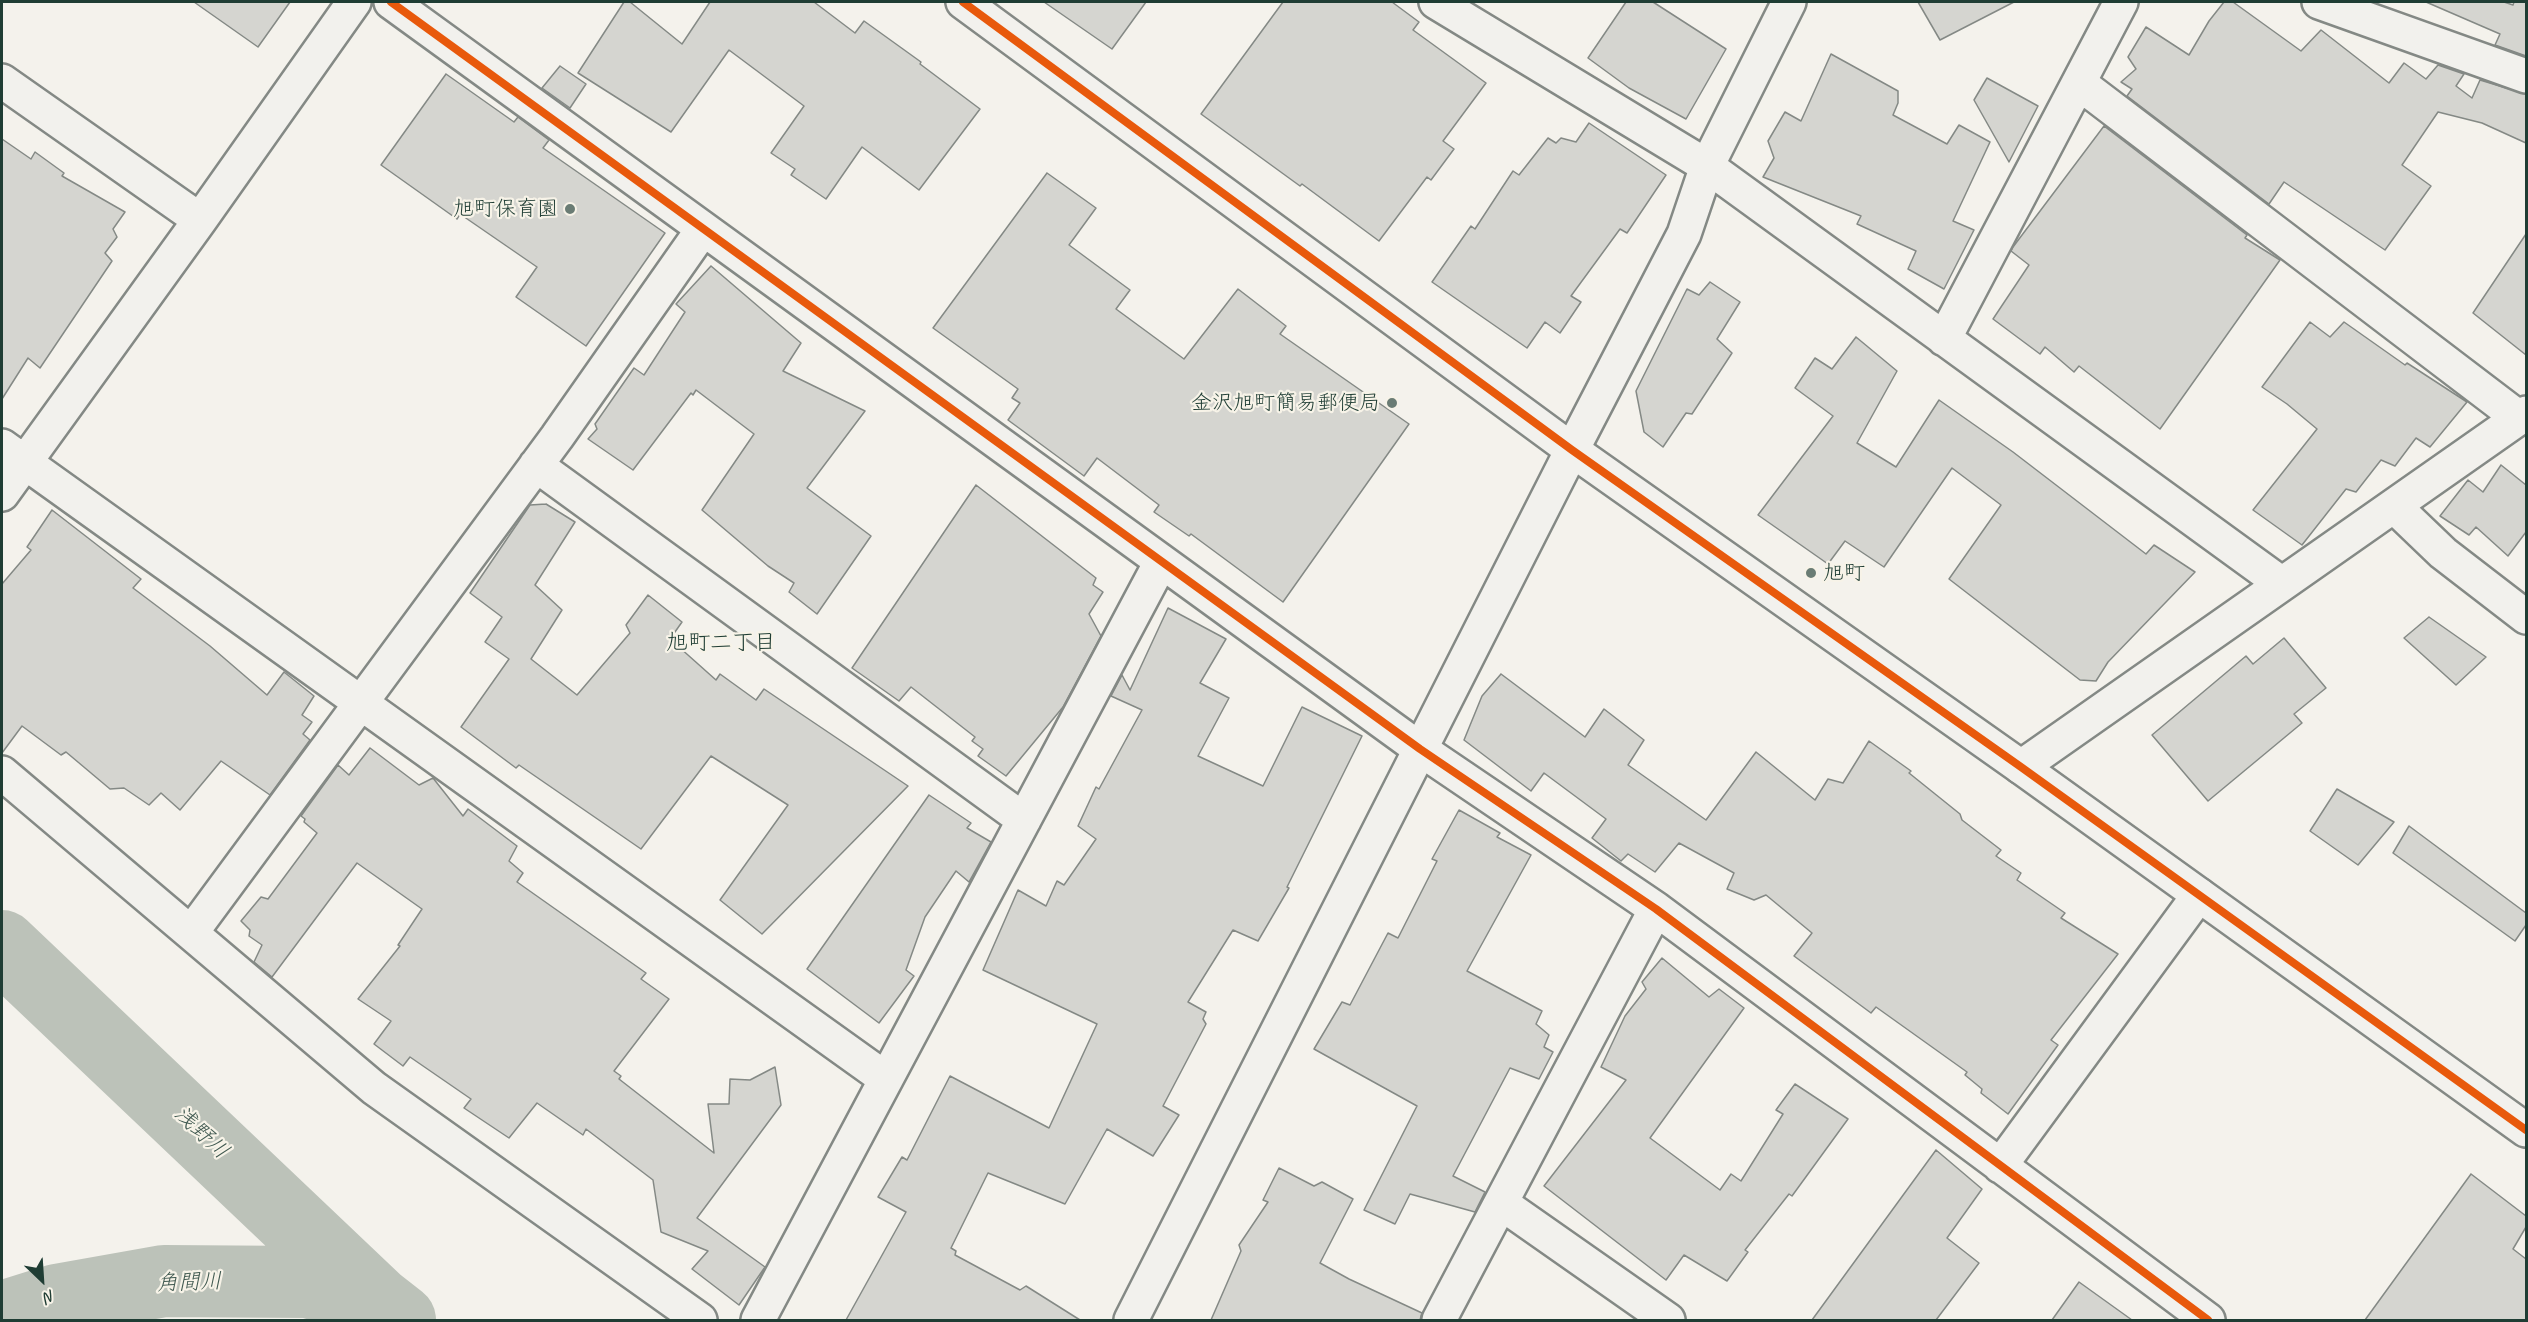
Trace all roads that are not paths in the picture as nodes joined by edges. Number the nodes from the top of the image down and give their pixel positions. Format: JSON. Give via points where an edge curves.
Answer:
{"nodes":[{"id":1,"x":354,"y":2,"type":"edge"},
{"id":2,"x":391,"y":2,"type":"edge"},
{"id":3,"x":963,"y":2,"type":"edge"},
{"id":4,"x":1436,"y":2,"type":"edge"},
{"id":5,"x":1789,"y":2,"type":"edge"},
{"id":6,"x":2121,"y":2,"type":"edge"},
{"id":7,"x":2319,"y":2,"type":"edge"},
{"id":8,"x":2526,"y":76,"type":"edge"},
{"id":9,"x":2,"y":81,"type":"edge"},
{"id":10,"x":2079,"y":83,"type":"junction"},
{"id":11,"x":1707,"y":166,"type":"junction"},
{"id":12,"x":200,"y":220,"type":"junction"},
{"id":13,"x":703,"y":229,"type":"junction"},
{"id":14,"x":1944,"y":339,"type":"junction"},
{"id":15,"x":2523,"y":415,"type":"edge"},
{"id":16,"x":1572,"y":450,"type":"junction"},
{"id":17,"x":13,"y":454,"type":"edge"},
{"id":18,"x":536,"y":465,"type":"junction"},
{"id":19,"x":2,"y":494,"type":"edge"},
{"id":20,"x":2394,"y":506,"type":"junction"},
{"id":21,"x":1161,"y":562,"type":"junction"},
{"id":22,"x":2282,"y":584,"type":"junction"},
{"id":23,"x":2526,"y":617,"type":"edge"},
{"id":24,"x":360,"y":703,"type":"junction"},
{"id":25,"x":1420,"y":749,"type":"junction"},
{"id":26,"x":2021,"y":767,"type":"junction"},
{"id":27,"x":2,"y":773,"type":"edge"},
{"id":28,"x":1024,"y":820,"type":"junction"},
{"id":29,"x":2199,"y":894,"type":"junction"},
{"id":30,"x":1656,"y":909,"type":"junction"},
{"id":31,"x":191,"y":933,"type":"junction"},
{"id":32,"x":886,"y":1079,"type":"junction"},
{"id":33,"x":2526,"y":1130,"type":"edge"},
{"id":34,"x":2000,"y":1166,"type":"junction"},
{"id":35,"x":1501,"y":1203,"type":"junction"},
{"id":36,"x":700,"y":1320,"type":"edge"},
{"id":37,"x":758,"y":1320,"type":"edge"},
{"id":38,"x":1131,"y":1320,"type":"edge"},
{"id":39,"x":1439,"y":1320,"type":"edge"},
{"id":40,"x":1668,"y":1320,"type":"edge"},
{"id":41,"x":2208,"y":1320,"type":"edge"}],
"edges":[{"from":1,"to":12,"type":"street"},
{"from":2,"to":13,"type":"street"},
{"from":3,"to":16,"type":"street"},
{"from":4,"to":11,"type":"street"},
{"from":5,"to":11,"type":"street"},
{"from":6,"to":10,"type":"street"},
{"from":7,"to":8,"type":"street"},
{"from":9,"to":12,"type":"street"},
{"from":10,"to":14,"type":"street"},
{"from":10,"to":15,"type":"street"},
{"from":11,"to":14,"type":"street"},
{"from":11,"to":16,"type":"street","via":[[1684,234]]},
{"from":12,"to":17,"type":"street"},
{"from":13,"to":18,"type":"street"},
{"from":13,"to":21,"type":"street"},
{"from":14,"to":22,"type":"street"},
{"from":15,"to":20,"type":"street"},
{"from":16,"to":25,"type":"street"},
{"from":16,"to":26,"type":"street"},
{"from":17,"to":19,"type":"street"},
{"from":17,"to":24,"type":"street"},
{"from":18,"to":24,"type":"street"},
{"from":18,"to":28,"type":"street"},
{"from":20,"to":22,"type":"street"},
{"from":20,"to":23,"type":"street","via":[[2443,553]]},
{"from":21,"to":25,"type":"street"},
{"from":21,"to":28,"type":"street"},
{"from":22,"to":26,"type":"street"},
{"from":24,"to":31,"type":"street"},
{"from":24,"to":32,"type":"street"},
{"from":25,"to":30,"type":"street"},
{"from":25,"to":38,"type":"street"},
{"from":26,"to":29,"type":"street"},
{"from":27,"to":31,"type":"street"},
{"from":28,"to":32,"type":"street"},
{"from":29,"to":33,"type":"street"},
{"from":29,"to":34,"type":"street"},
{"from":30,"to":34,"type":"street"},
{"from":30,"to":35,"type":"street"},
{"from":31,"to":36,"type":"street","via":[[374,1088]]},
{"from":32,"to":37,"type":"street"},
{"from":34,"to":41,"type":"street"},
{"from":35,"to":39,"type":"street"},
{"from":35,"to":40,"type":"street"}]}
